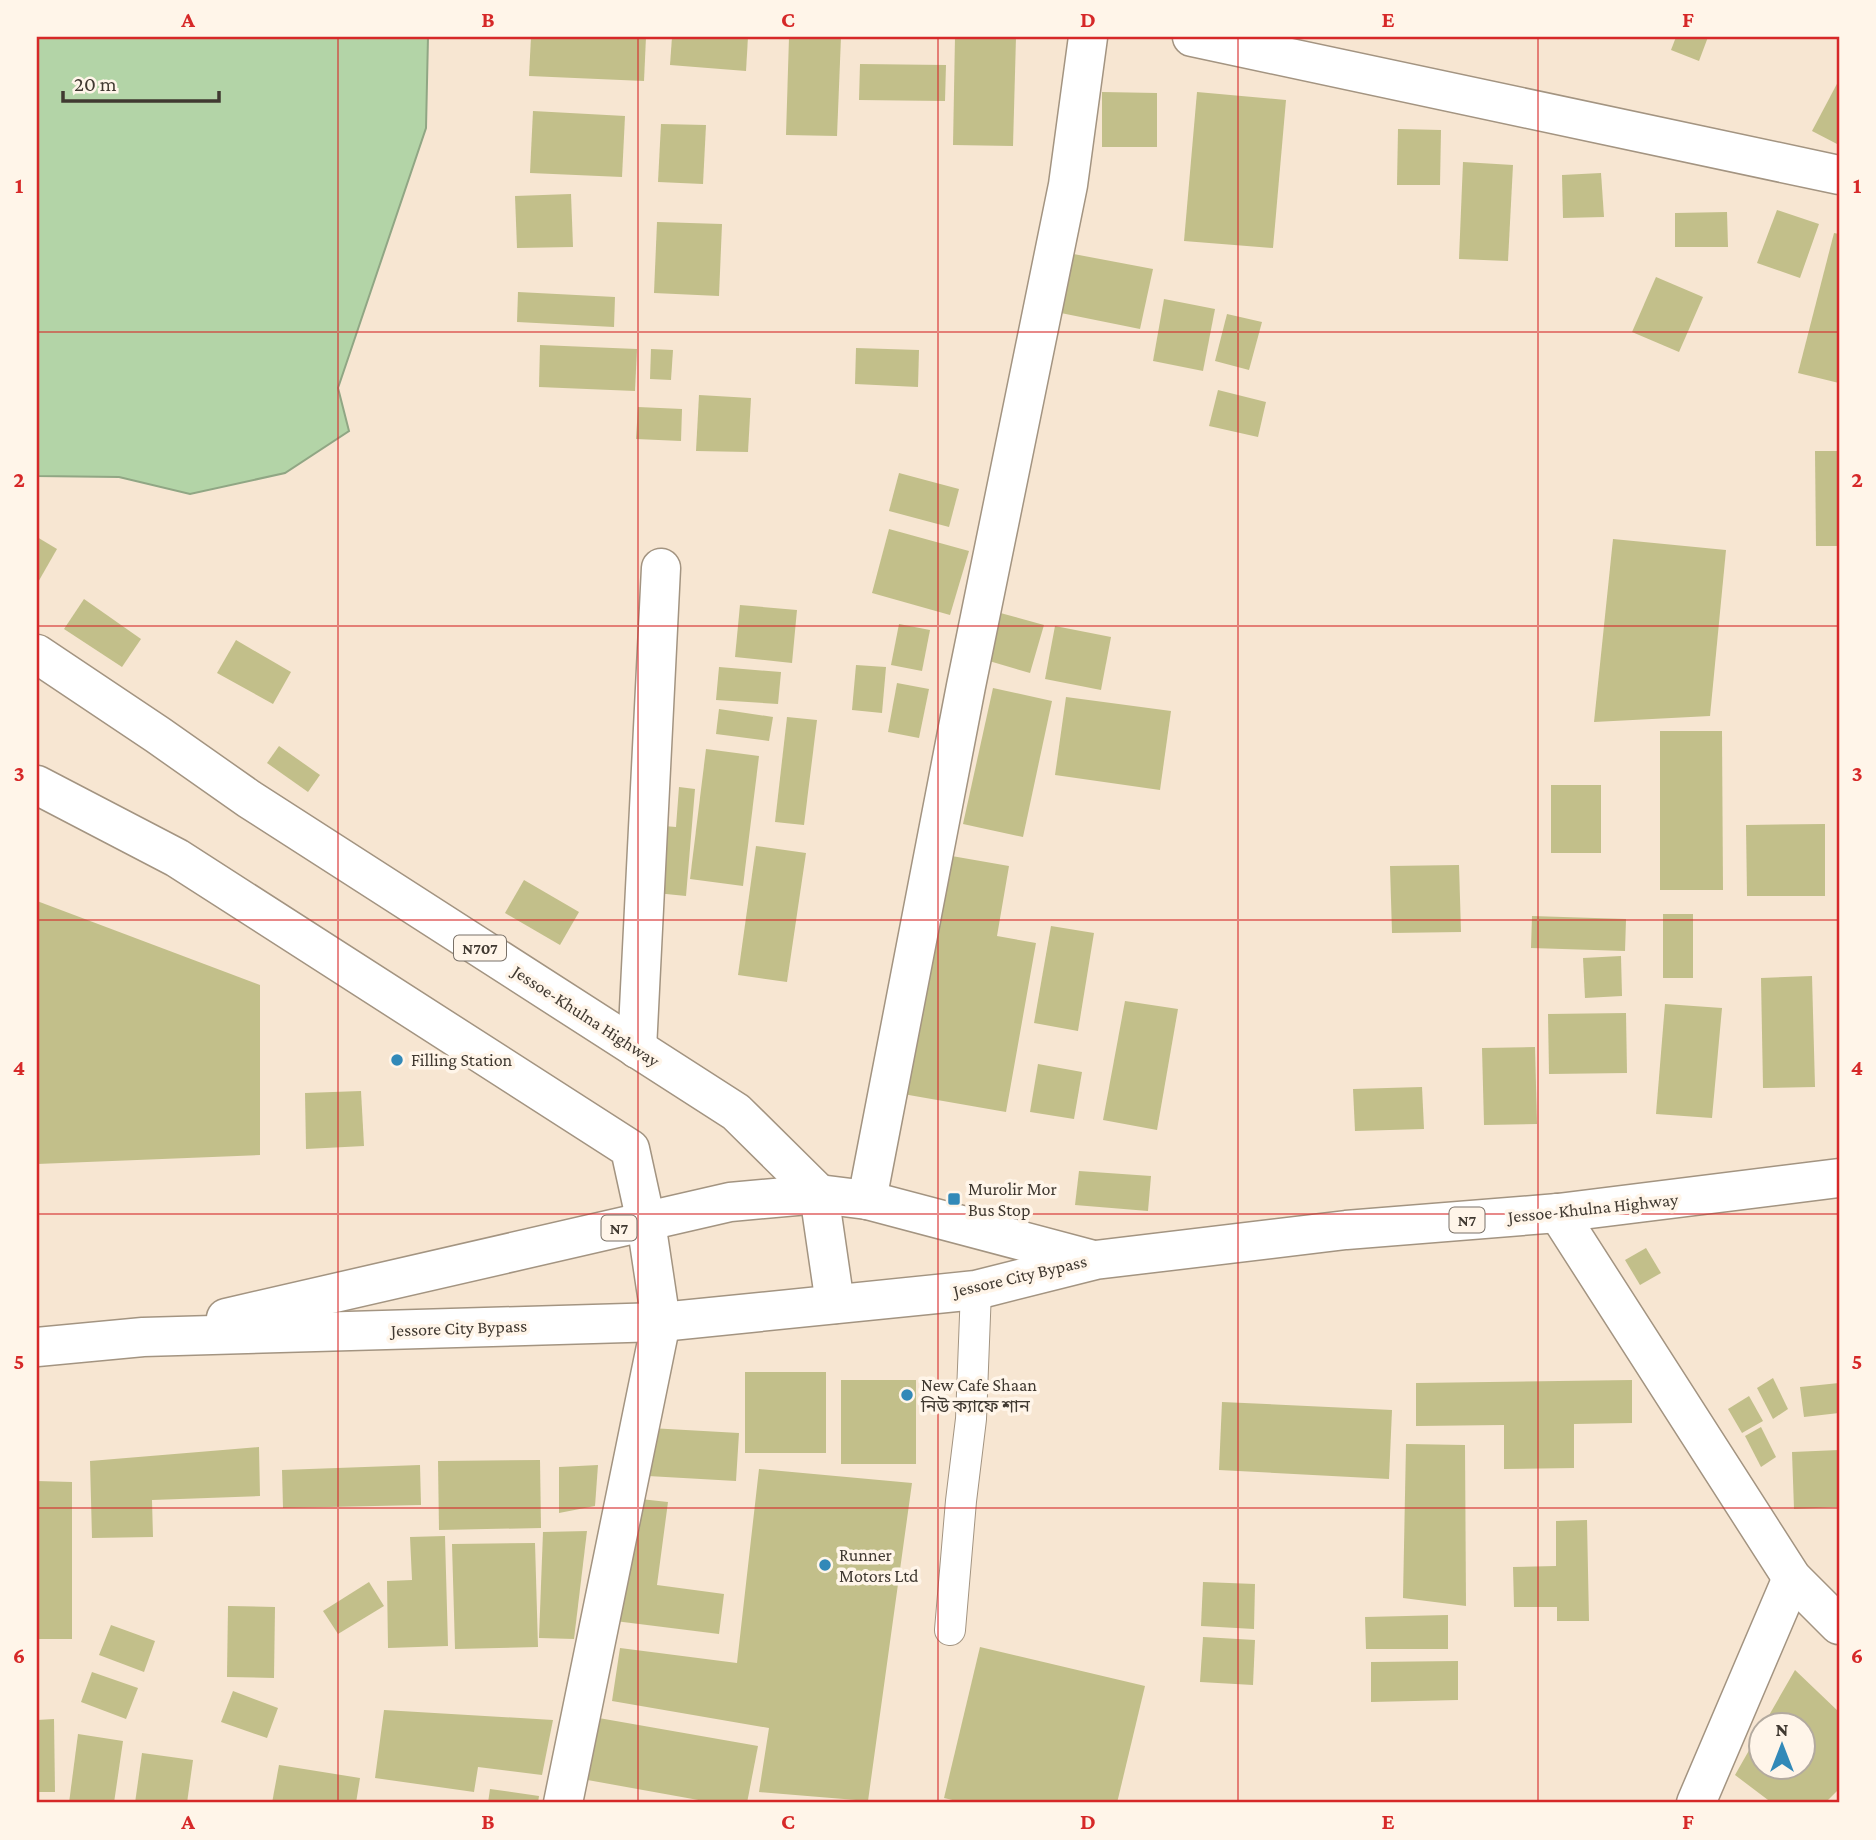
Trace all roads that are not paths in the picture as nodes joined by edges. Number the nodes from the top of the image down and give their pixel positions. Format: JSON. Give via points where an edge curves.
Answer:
{"nodes":[{"id":1,"x":1088,"y":37,"type":"edge"},
{"id":2,"x":1192,"y":37,"type":"edge"},
{"id":3,"x":1839,"y":174,"type":"edge"},
{"id":4,"x":662,"y":568,"type":"dead end"},
{"id":5,"x":37,"y":654,"type":"edge"},
{"id":6,"x":37,"y":785,"type":"edge"},
{"id":7,"x":637,"y":1049,"type":"junction"},
{"id":8,"x":1839,"y":1178,"type":"edge"},
{"id":9,"x":819,"y":1194,"type":"junction"},
{"id":10,"x":867,"y":1200,"type":"junction"},
{"id":11,"x":1558,"y":1213,"type":"junction"},
{"id":12,"x":646,"y":1222,"type":"junction"},
{"id":13,"x":1095,"y":1261,"type":"junction"},
{"id":14,"x":976,"y":1290,"type":"junction"},
{"id":15,"x":835,"y":1304,"type":"junction"},
{"id":16,"x":662,"y":1322,"type":"junction"},
{"id":17,"x":142,"y":1337,"type":"junction"},
{"id":18,"x":37,"y":1347,"type":"edge"},
{"id":19,"x":1793,"y":1578,"type":"junction"},
{"id":20,"x":1839,"y":1625,"type":"edge"},
{"id":21,"x":950,"y":1630,"type":"dead end"},
{"id":22,"x":563,"y":1803,"type":"edge"},
{"id":23,"x":1696,"y":1803,"type":"edge"}],
"edges":[{"from":1,"to":10,"type":"main road","via":[[1068,185],[965,686]]},
{"from":2,"to":3,"type":"main road"},
{"from":4,"to":7,"type":"main road"},
{"from":5,"to":7,"type":"main road","name":"Jessoe-Khulna Highway","number":"N707","via":[[249,799]]},
{"from":6,"to":12,"type":"main road","via":[[177,858],[630,1149]]},
{"from":7,"to":9,"type":"main road","name":"Jessoe-Khulna Highway","number":"N707","via":[[736,1112]]},
{"from":8,"to":11,"type":"main road","name":"Jessoe-Khulna Highway","number":"N7"},
{"from":9,"to":10,"type":"main road","name":"Jessore City Bypass","number":"N7"},
{"from":9,"to":12,"type":"main road","name":"Jessore City Bypass","number":"N7","via":[[730,1202]]},
{"from":9,"to":15,"type":"main road"},
{"from":10,"to":13,"type":"main road","name":"Jessore City Bypass","number":"N7"},
{"from":11,"to":13,"type":"main road","name":"Jessoe-Khulna Highway","number":"N7","via":[[1346,1230]]},
{"from":11,"to":19,"type":"main road"},
{"from":12,"to":16,"type":"main road"},
{"from":12,"to":17,"type":"main road","name":"Jessore City Bypass","number":"N7"},
{"from":13,"to":14,"type":"main road","name":"Jessore City Bypass","number":"N7"},
{"from":14,"to":15,"type":"main road","name":"Jessore City Bypass","number":"N7"},
{"from":14,"to":21,"type":"lane","via":[[971,1419]]},
{"from":15,"to":16,"type":"main road","name":"Jessore City Bypass","number":"N7"},
{"from":16,"to":17,"type":"main road","name":"Jessore City Bypass","number":"N7"},
{"from":16,"to":22,"type":"main road"},
{"from":17,"to":18,"type":"main road","name":"Jessore City Bypass","number":"N7"},
{"from":19,"to":20,"type":"main road"},
{"from":19,"to":23,"type":"main road"}]}
